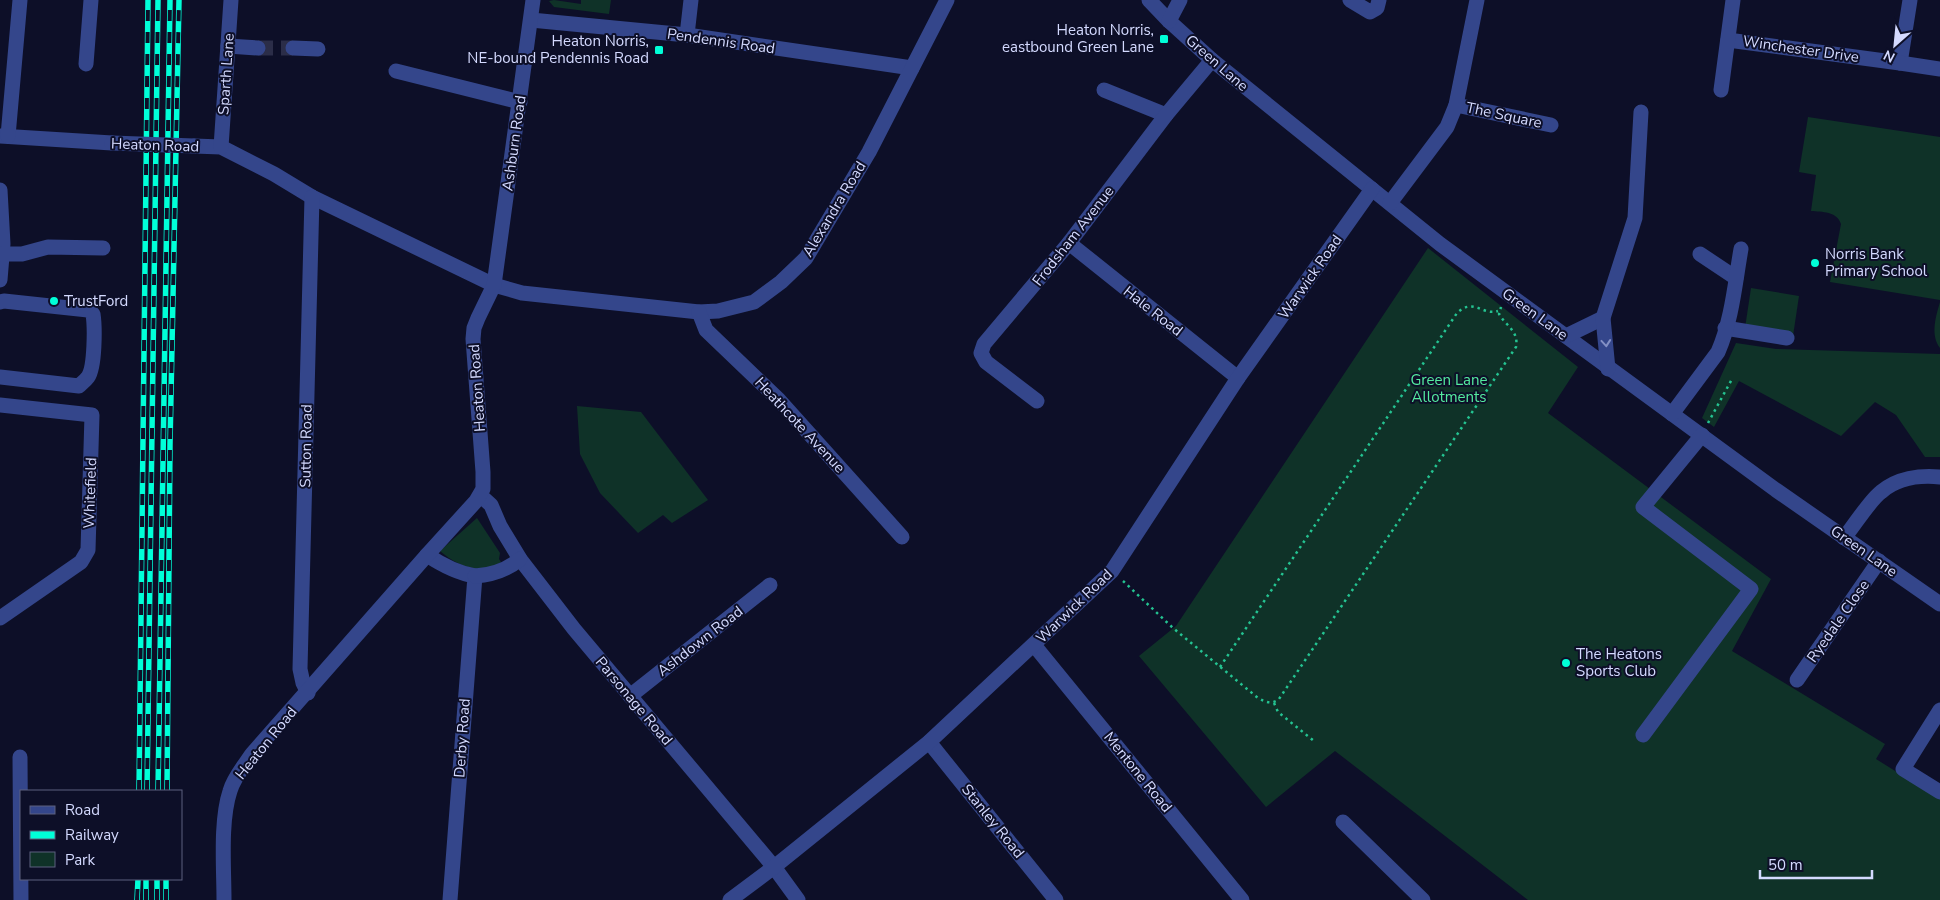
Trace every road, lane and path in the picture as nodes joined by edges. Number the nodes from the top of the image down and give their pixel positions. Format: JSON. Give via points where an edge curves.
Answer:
{"nodes":[{"id":1,"x":20,"y":0,"type":"edge"},
{"id":2,"x":91,"y":0,"type":"edge"},
{"id":3,"x":232,"y":0,"type":"edge"},
{"id":4,"x":533,"y":0,"type":"edge"},
{"id":5,"x":691,"y":0,"type":"edge"},
{"id":6,"x":947,"y":0,"type":"edge"},
{"id":7,"x":1149,"y":0,"type":"edge"},
{"id":8,"x":1180,"y":0,"type":"edge"},
{"id":9,"x":1350,"y":0,"type":"edge"},
{"id":10,"x":1379,"y":0,"type":"edge"},
{"id":11,"x":1477,"y":0,"type":"edge"},
{"id":12,"x":1733,"y":0,"type":"edge"},
{"id":13,"x":1910,"y":0,"type":"edge"},
{"id":14,"x":531,"y":20,"type":"junction"},
{"id":15,"x":1169,"y":21,"type":"junction"},
{"id":16,"x":687,"y":35,"type":"junction"},
{"id":17,"x":1728,"y":40,"type":"junction"},
{"id":18,"x":228,"y":46,"type":"junction"},
{"id":19,"x":258,"y":48,"type":"tunnel mouth"},
{"id":20,"x":293,"y":48,"type":"tunnel mouth"},
{"id":21,"x":318,"y":49,"type":"dead end"},
{"id":22,"x":1212,"y":60,"type":"junction"},
{"id":23,"x":1900,"y":63,"type":"junction"},
{"id":24,"x":86,"y":64,"type":"dead end"},
{"id":25,"x":912,"y":68,"type":"junction"},
{"id":26,"x":1940,"y":69,"type":"edge"},
{"id":27,"x":396,"y":71,"type":"dead end"},
{"id":28,"x":1104,"y":90,"type":"dead end"},
{"id":29,"x":1721,"y":90,"type":"dead end"},
{"id":30,"x":520,"y":102,"type":"junction"},
{"id":31,"x":1456,"y":105,"type":"junction"},
{"id":32,"x":1641,"y":112,"type":"dead end"},
{"id":33,"x":1166,"y":115,"type":"junction"},
{"id":34,"x":1551,"y":125,"type":"dead end"},
{"id":35,"x":4,"y":136,"type":"edge"},
{"id":36,"x":221,"y":147,"type":"junction"},
{"id":37,"x":1372,"y":189,"type":"junction"},
{"id":38,"x":0,"y":190,"type":"edge"},
{"id":39,"x":312,"y":198,"type":"junction"},
{"id":40,"x":1390,"y":202,"type":"junction"},
{"id":41,"x":1,"y":220,"type":"edge"},
{"id":42,"x":1068,"y":244,"type":"junction"},
{"id":43,"x":103,"y":248,"type":"dead end"},
{"id":44,"x":1741,"y":249,"type":"dead end"},
{"id":45,"x":2,"y":254,"type":"junction"},
{"id":46,"x":1700,"y":254,"type":"dead end"},
{"id":47,"x":1736,"y":278,"type":"junction"},
{"id":48,"x":0,"y":280,"type":"edge"},
{"id":49,"x":494,"y":285,"type":"junction"},
{"id":50,"x":1510,"y":296,"type":"junction"},
{"id":51,"x":0,"y":302,"type":"edge"},
{"id":52,"x":1499,"y":310,"type":"junction"},
{"id":53,"x":699,"y":312,"type":"junction"},
{"id":54,"x":1603,"y":318,"type":"junction"},
{"id":55,"x":1726,"y":328,"type":"junction"},
{"id":56,"x":1566,"y":336,"type":"junction"},
{"id":57,"x":1787,"y":338,"type":"dead end"},
{"id":58,"x":1608,"y":368,"type":"junction"},
{"id":59,"x":0,"y":377,"type":"edge"},
{"id":60,"x":1238,"y":378,"type":"junction"},
{"id":61,"x":1732,"y":379,"type":"dead end"},
{"id":62,"x":1038,"y":401,"type":"dead end"},
{"id":63,"x":0,"y":405,"type":"edge"},
{"id":64,"x":1672,"y":414,"type":"junction"},
{"id":65,"x":1702,"y":435,"type":"junction"},
{"id":66,"x":1940,"y":477,"type":"edge"},
{"id":67,"x":480,"y":496,"type":"junction"},
{"id":68,"x":902,"y":537,"type":"dead end"},
{"id":69,"x":1844,"y":538,"type":"junction"},
{"id":70,"x":427,"y":554,"type":"junction"},
{"id":71,"x":520,"y":559,"type":"junction"},
{"id":72,"x":1879,"y":561,"type":"junction"},
{"id":73,"x":1112,"y":571,"type":"junction"},
{"id":74,"x":475,"y":576,"type":"junction"},
{"id":75,"x":770,"y":585,"type":"dead end"},
{"id":76,"x":1940,"y":604,"type":"edge"},
{"id":77,"x":0,"y":618,"type":"edge"},
{"id":78,"x":1034,"y":645,"type":"junction"},
{"id":79,"x":1220,"y":667,"type":"junction"},
{"id":80,"x":1797,"y":680,"type":"dead end"},
{"id":81,"x":308,"y":692,"type":"junction"},
{"id":82,"x":630,"y":696,"type":"junction"},
{"id":83,"x":1274,"y":703,"type":"junction"},
{"id":84,"x":1940,"y":710,"type":"edge"},
{"id":85,"x":1643,"y":735,"type":"dead end"},
{"id":86,"x":1314,"y":741,"type":"dead end"},
{"id":87,"x":929,"y":742,"type":"junction"},
{"id":88,"x":20,"y":757,"type":"dead end"},
{"id":89,"x":20,"y":790,"type":"edge"},
{"id":90,"x":1940,"y":792,"type":"edge"},
{"id":91,"x":1343,"y":822,"type":"dead end"},
{"id":92,"x":774,"y":868,"type":"junction"},
{"id":93,"x":21,"y":880,"type":"edge"},
{"id":94,"x":21,"y":900,"type":"edge"},
{"id":95,"x":224,"y":900,"type":"edge"},
{"id":96,"x":450,"y":900,"type":"edge"},
{"id":97,"x":730,"y":900,"type":"edge"},
{"id":98,"x":798,"y":900,"type":"edge"},
{"id":99,"x":1056,"y":900,"type":"edge"},
{"id":100,"x":1242,"y":900,"type":"edge"},
{"id":101,"x":1424,"y":900,"type":"edge"}],
"edges":[{"from":1,"to":35,"type":"street"},
{"from":2,"to":24,"type":"street"},
{"from":3,"to":18,"type":"street","name":"Sparth Lane"},
{"from":4,"to":14,"type":"street","name":"Ashburn Road"},
{"from":5,"to":16,"type":"street"},
{"from":6,"to":25,"type":"street","name":"Alexandra Road"},
{"from":7,"to":15,"type":"street","name":"Green Lane"},
{"from":8,"to":15,"type":"street"},
{"from":9,"to":10,"type":"street","via":[[1370,12],[1377,8]]},
{"from":11,"to":31,"type":"street"},
{"from":12,"to":17,"type":"street","name":"Winchester Drive"},
{"from":13,"to":23,"type":"street"},
{"from":14,"to":16,"type":"street","name":"Pendennis Road"},
{"from":14,"to":30,"type":"street","name":"Ashburn Road"},
{"from":15,"to":22,"type":"street","name":"Green Lane"},
{"from":16,"to":25,"type":"street","name":"Pendennis Road"},
{"from":17,"to":23,"type":"street","name":"Winchester Drive"},
{"from":17,"to":29,"type":"street","name":"Winchester Drive"},
{"from":18,"to":19,"type":"street"},
{"from":18,"to":36,"type":"street","name":"Sparth Lane"},
{"from":20,"to":21,"type":"street"},
{"from":22,"to":33,"type":"street","name":"Frodsham Avenue"},
{"from":22,"to":37,"type":"street","name":"Green Lane"},
{"from":23,"to":26,"type":"street","name":"Winchester Drive"},
{"from":25,"to":53,"type":"street","name":"Alexandra Road","via":[[869,152],[806,258],[754,302],[718,312]]},
{"from":27,"to":30,"type":"street"},
{"from":28,"to":33,"type":"street"},
{"from":30,"to":49,"type":"street","name":"Ashburn Road"},
{"from":31,"to":34,"type":"street","name":"The Square"},
{"from":31,"to":40,"type":"street","via":[[1447,127]]},
{"from":32,"to":54,"type":"street","via":[[1635,218]]},
{"from":33,"to":42,"type":"street","name":"Frodsham Avenue"},
{"from":35,"to":36,"type":"street","name":"Heaton Road","bridge":true},
{"from":36,"to":39,"type":"street","name":"Heaton Road"},
{"from":37,"to":40,"type":"street","name":"Green Lane"},
{"from":37,"to":60,"type":"street","name":"Warwick Road"},
{"from":38,"to":41,"type":"street"},
{"from":39,"to":49,"type":"street","name":"Heaton Road"},
{"from":39,"to":81,"type":"street","name":"Sutton Road","via":[[300,669]]},
{"from":40,"to":50,"type":"street","name":"Green Lane"},
{"from":41,"to":45,"type":"street"},
{"from":42,"to":60,"type":"street","name":"Hale Road"},
{"from":42,"to":62,"type":"street","name":"Frodsham Avenue","via":[[984,344],[981,354],[986,362]]},
{"from":43,"to":45,"type":"street","via":[[48,247],[22,254]]},
{"from":44,"to":47,"type":"street"},
{"from":45,"to":48,"type":"street"},
{"from":46,"to":47,"type":"street"},
{"from":47,"to":55,"type":"street"},
{"from":49,"to":53,"type":"street","name":"Alexandra Road","via":[[522,294]]},
{"from":49,"to":67,"type":"street","name":"Heaton Road","via":[[473,334],[484,472]]},
{"from":50,"to":52,"type":"path"},
{"from":50,"to":56,"type":"street","name":"Green Lane"},
{"from":51,"to":59,"type":"street","via":[[88,310],[93,314],[94,322],[91,368],[79,386]]},
{"from":52,"to":79,"type":"path","via":[[1491,312],[1466,306],[1457,313]]},
{"from":52,"to":83,"type":"path","via":[[1501,318],[1517,336],[1516,347],[1285,693]]},
{"from":53,"to":68,"type":"street","name":"Heathcote Avenue","via":[[706,330],[780,400]]},
{"from":54,"to":56,"type":"street"},
{"from":54,"to":58,"type":"street","one_way":true},
{"from":55,"to":57,"type":"street"},
{"from":55,"to":64,"type":"street","via":[[1718,352]]},
{"from":56,"to":58,"type":"street","name":"Green Lane"},
{"from":58,"to":64,"type":"street","name":"Green Lane"},
{"from":60,"to":73,"type":"street","name":"Warwick Road"},
{"from":61,"to":65,"type":"path"},
{"from":63,"to":77,"type":"street","name":"Whitefield","via":[[92,415],[88,550],[81,562]]},
{"from":64,"to":65,"type":"street","name":"Green Lane"},
{"from":65,"to":69,"type":"street","name":"Green Lane"},
{"from":65,"to":85,"type":"street","via":[[1643,507],[1751,589]]},
{"from":66,"to":69,"type":"street","via":[[1904,480],[1881,492]]},
{"from":67,"to":70,"type":"street","name":"Heaton Road"},
{"from":67,"to":71,"type":"street","name":"Parsonage Road","via":[[491,505]]},
{"from":69,"to":72,"type":"street","name":"Green Lane"},
{"from":70,"to":74,"type":"street","via":[[454,570]]},
{"from":70,"to":81,"type":"street","name":"Heaton Road"},
{"from":71,"to":74,"type":"street","via":[[509,568]]},
{"from":71,"to":82,"type":"street","name":"Parsonage Road"},
{"from":72,"to":76,"type":"street","name":"Green Lane"},
{"from":72,"to":80,"type":"street","name":"Ryedale Close"},
{"from":73,"to":78,"type":"street","name":"Warwick Road"},
{"from":73,"to":79,"type":"path","via":[[1172,628]]},
{"from":74,"to":96,"type":"street","name":"Derby Road"},
{"from":75,"to":82,"type":"street","name":"Ashdown Road"},
{"from":78,"to":87,"type":"street","name":"Warwick Road"},
{"from":78,"to":100,"type":"street","name":"Mentone Road"},
{"from":79,"to":83,"type":"path","via":[[1258,698]]},
{"from":81,"to":95,"type":"street","name":"Heaton Road","via":[[252,754],[229,791],[224,822]]},
{"from":82,"to":92,"type":"street","name":"Parsonage Road"},
{"from":83,"to":86,"type":"path","via":[[1278,712]]},
{"from":84,"to":90,"type":"street","via":[[1903,768]]},
{"from":87,"to":92,"type":"street","name":"Warwick Road"},
{"from":87,"to":99,"type":"street","name":"Stanley Road"},
{"from":88,"to":89,"type":"street"},
{"from":91,"to":101,"type":"street"},
{"from":92,"to":97,"type":"street","name":"Warwick Road"},
{"from":92,"to":98,"type":"street","name":"Parsonage Road"},
{"from":93,"to":94,"type":"street"}]}
